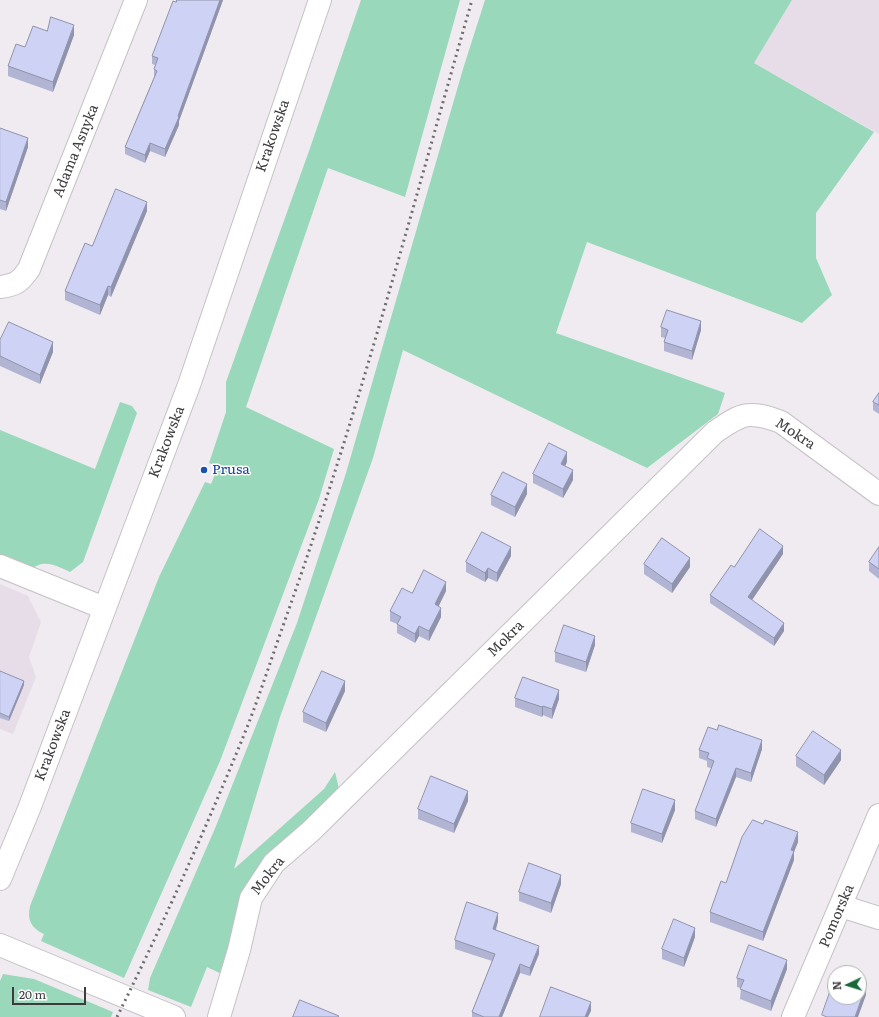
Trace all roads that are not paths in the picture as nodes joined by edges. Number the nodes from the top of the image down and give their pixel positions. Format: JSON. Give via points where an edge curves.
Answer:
{"nodes":[{"id":1,"x":136,"y":0,"type":"edge"},
{"id":2,"x":320,"y":0,"type":"edge"},
{"id":3,"x":0,"y":287,"type":"edge"},
{"id":4,"x":879,"y":494,"type":"edge"},
{"id":5,"x":0,"y":566,"type":"edge"},
{"id":6,"x":104,"y":608,"type":"junction"},
{"id":7,"x":879,"y":815,"type":"edge"},
{"id":8,"x":0,"y":879,"type":"edge"},
{"id":9,"x":841,"y":906,"type":"junction"},
{"id":10,"x":879,"y":918,"type":"edge"},
{"id":11,"x":0,"y":945,"type":"edge"},
{"id":12,"x":167,"y":1016,"type":"edge"},
{"id":13,"x":219,"y":1017,"type":"edge"},
{"id":14,"x":794,"y":1017,"type":"edge"}],
"edges":[{"from":1,"to":3,"type":"street","name":"Adama Asnyka","via":[[29,269],[22,279],[13,285]]},
{"from":2,"to":6,"type":"street","name":"Krakowska","via":[[189,384]]},
{"from":4,"to":13,"type":"street","name":"Mokra","via":[[781,422],[752,414],[734,419],[715,432],[316,826],[274,863],[251,898]]},
{"from":5,"to":6,"type":"street"},
{"from":6,"to":8,"type":"street","name":"Krakowska"},
{"from":7,"to":9,"type":"street","name":"Pomorska"},
{"from":9,"to":10,"type":"street"},
{"from":9,"to":14,"type":"street","name":"Pomorska"},
{"from":11,"to":12,"type":"street"}]}
